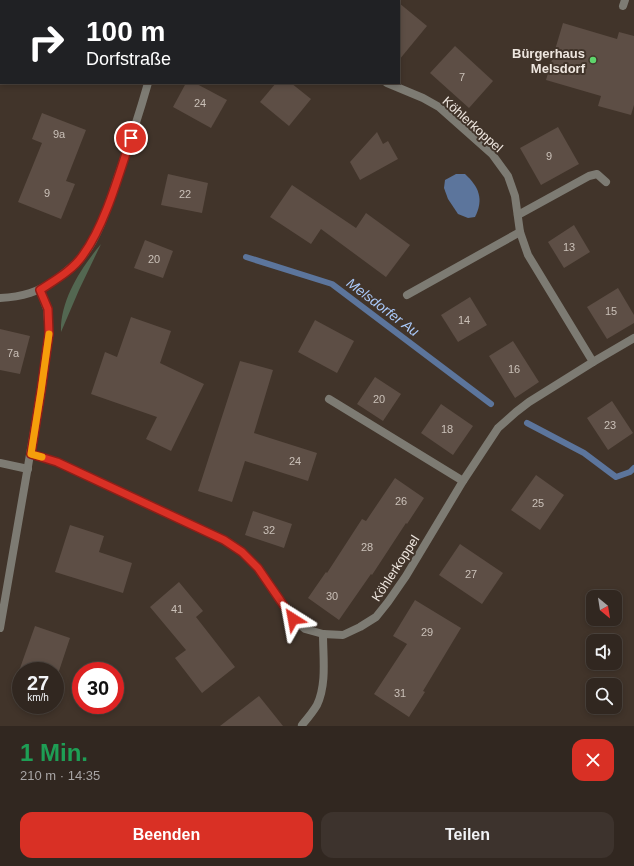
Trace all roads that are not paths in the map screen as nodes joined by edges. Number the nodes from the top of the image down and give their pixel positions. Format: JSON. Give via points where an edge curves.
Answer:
{"nodes":[{"id":1,"x":148,"y":84,"type":"edge"},
{"id":2,"x":389,"y":84,"type":"edge"},
{"id":3,"x":606,"y":182,"type":"dead end"},
{"id":4,"x":518,"y":215,"type":"junction"},
{"id":5,"x":520,"y":232,"type":"junction"},
{"id":6,"x":40,"y":290,"type":"junction"},
{"id":7,"x":407,"y":296,"type":"dead end"},
{"id":8,"x":0,"y":298,"type":"edge"},
{"id":9,"x":634,"y":338,"type":"edge"},
{"id":10,"x":592,"y":362,"type":"junction"},
{"id":11,"x":329,"y":399,"type":"dead end"},
{"id":12,"x":31,"y":454,"type":"junction"},
{"id":13,"x":0,"y":463,"type":"edge"},
{"id":14,"x":28,"y":469,"type":"junction"},
{"id":15,"x":463,"y":481,"type":"junction"},
{"id":16,"x":0,"y":628,"type":"edge"},
{"id":17,"x":323,"y":634,"type":"junction"},
{"id":18,"x":302,"y":725,"type":"dead end"}],
"edges":[{"from":1,"to":6,"type":"street","via":[[124,159],[91,243],[74,265]]},
{"from":2,"to":4,"type":"street","name":"Köhlerkoppel","via":[[439,107],[492,154],[508,176]]},
{"from":3,"to":4,"type":"street","via":[[597,174],[589,176]]},
{"from":4,"to":5,"type":"street","name":"Köhlerkoppel"},
{"from":5,"to":7,"type":"street"},
{"from":5,"to":10,"type":"street","name":"Köhlerkoppel","via":[[528,255]]},
{"from":6,"to":8,"type":"street","via":[[21,296]]},
{"from":6,"to":12,"type":"street","via":[[48,309],[49,334]]},
{"from":9,"to":10,"type":"street","name":"Köhlerkoppel"},
{"from":10,"to":15,"type":"street","name":"Köhlerkoppel","via":[[547,390],[498,428]]},
{"from":11,"to":15,"type":"street"},
{"from":12,"to":14,"type":"street"},
{"from":12,"to":17,"type":"street","name":"Köhlerkoppel","via":[[57,462],[224,540],[242,552],[258,568],[293,619],[305,629]]},
{"from":13,"to":14,"type":"street"},
{"from":14,"to":16,"type":"street"},
{"from":15,"to":17,"type":"street","name":"Köhlerkoppel","via":[[406,576],[376,617],[343,635]]},
{"from":17,"to":18,"type":"street","via":[[322,687],[317,705]]}]}
